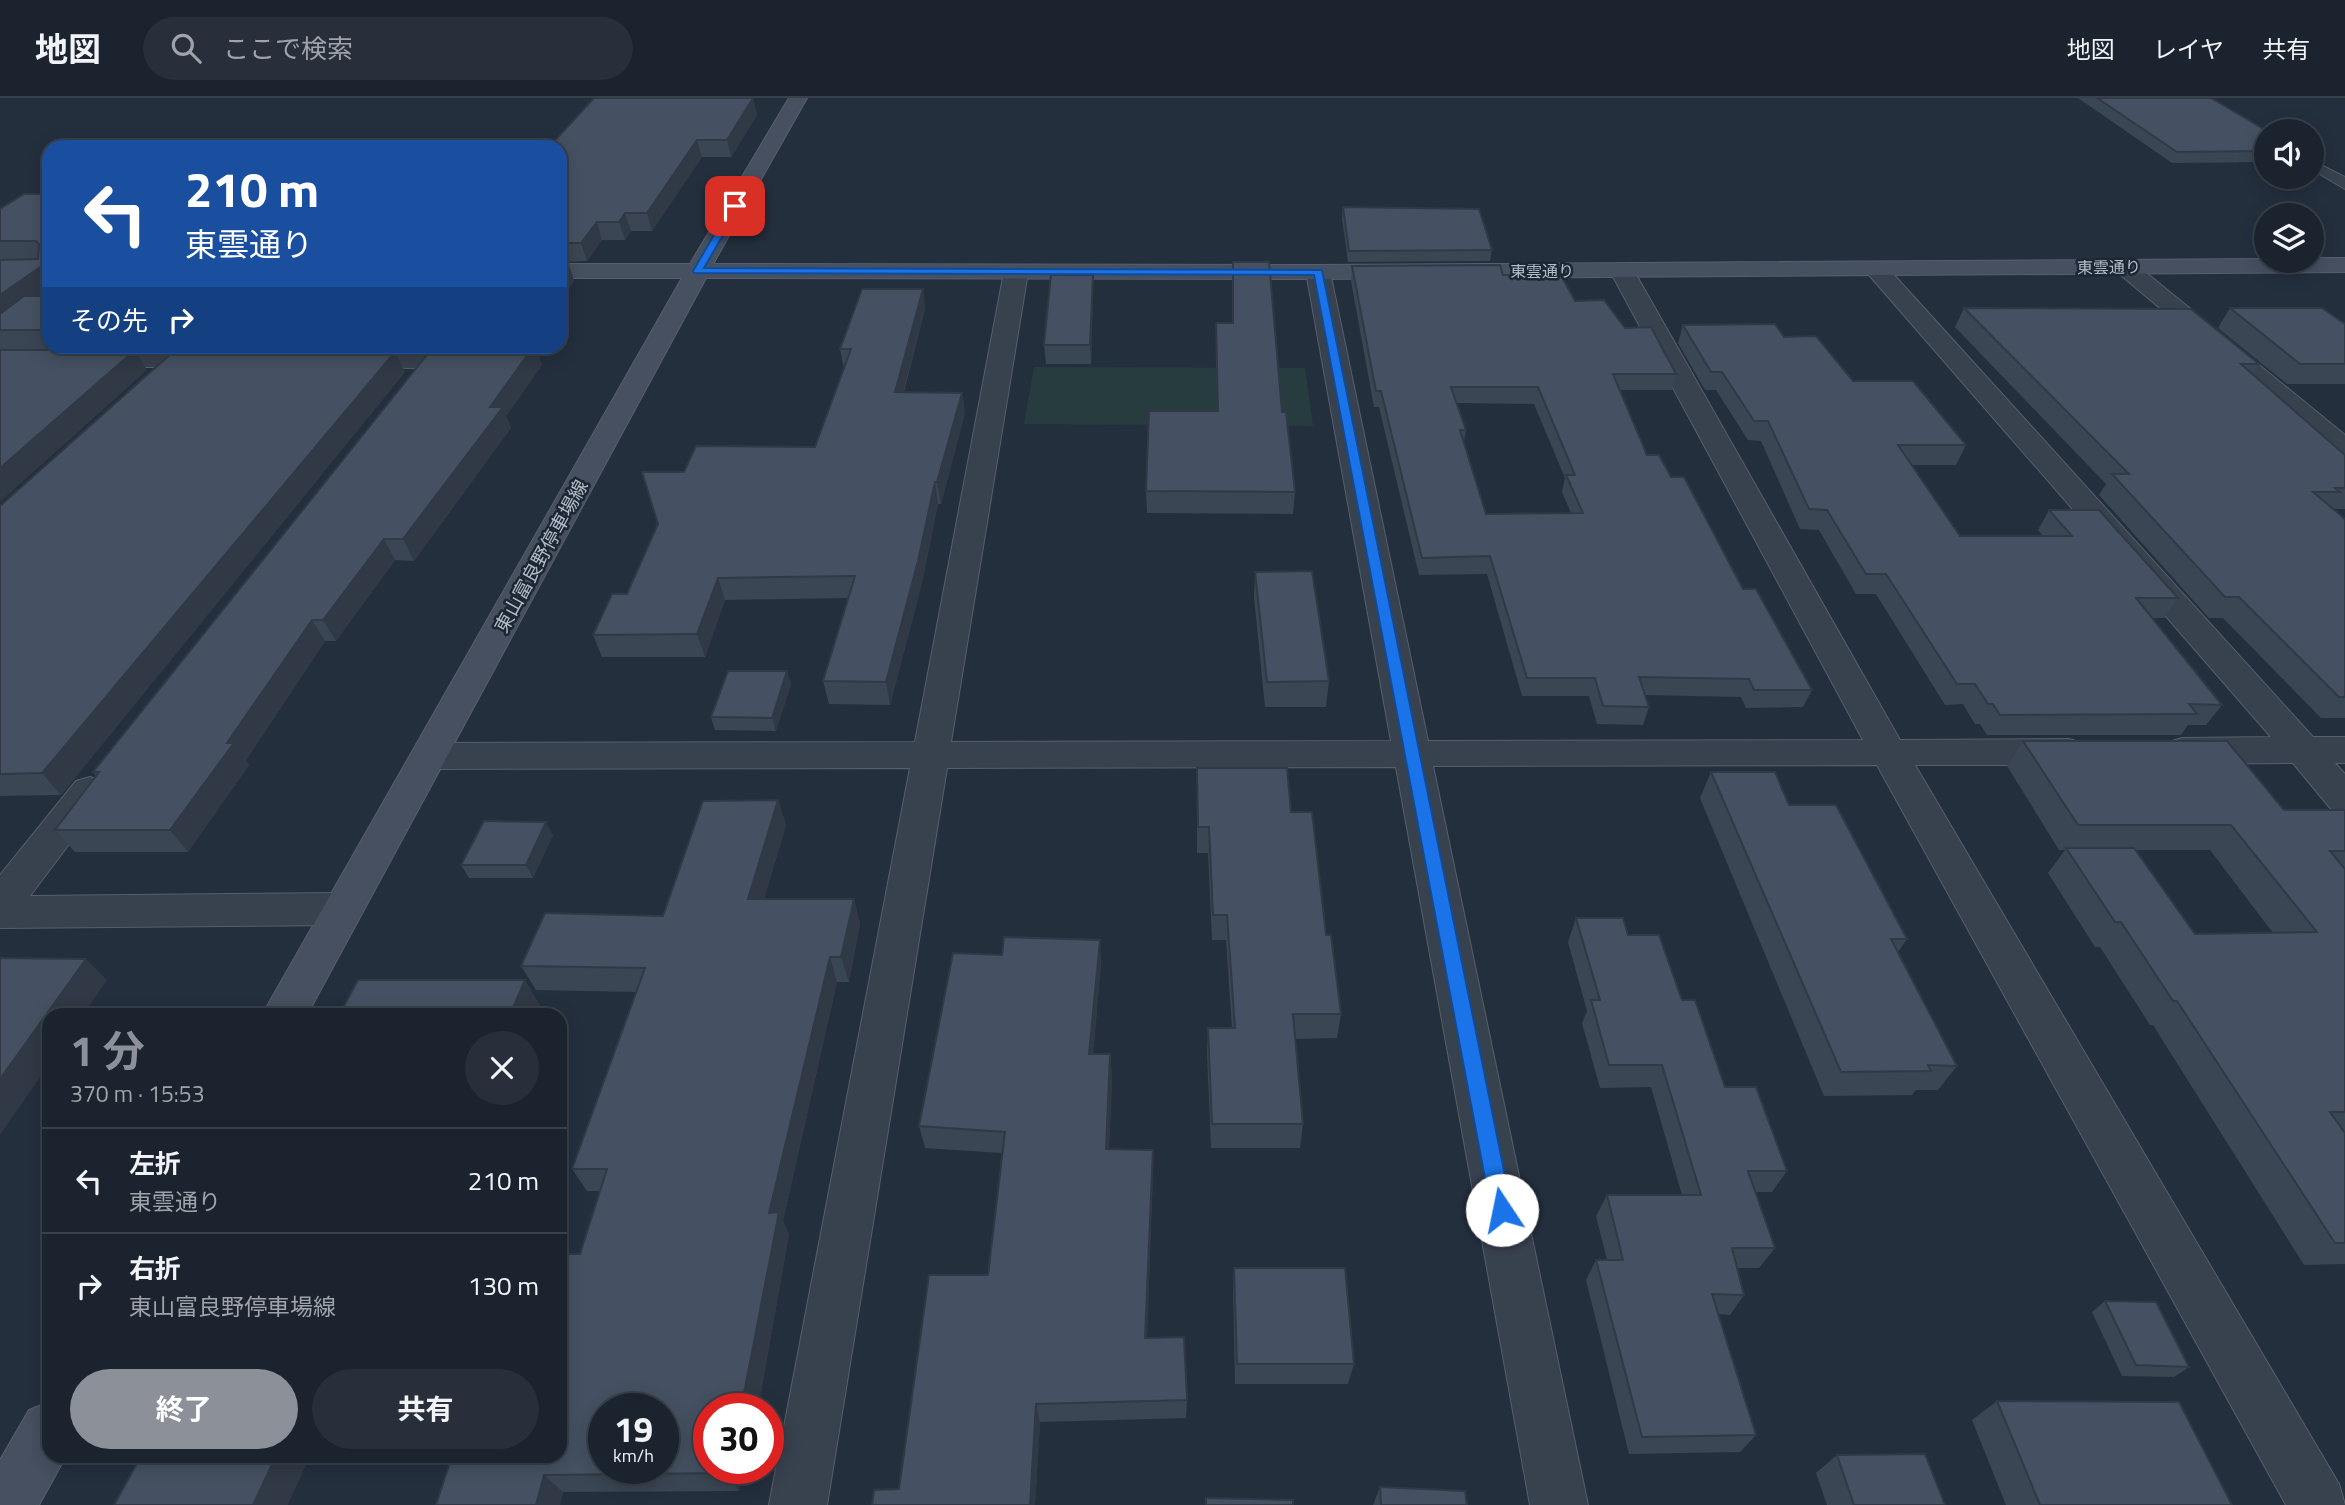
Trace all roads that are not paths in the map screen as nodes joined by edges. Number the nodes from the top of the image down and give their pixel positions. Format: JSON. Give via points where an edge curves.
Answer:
{"nodes":[{"id":1,"x":798,"y":98,"type":"edge"},
{"id":2,"x":2324,"y":171,"type":"edge"},
{"id":3,"x":2345,"y":184,"type":"edge"},
{"id":4,"x":2345,"y":265,"type":"edge"},
{"id":5,"x":2125,"y":267,"type":"junction"},
{"id":6,"x":1877,"y":270,"type":"junction"},
{"id":7,"x":567,"y":271,"type":"edge"},
{"id":8,"x":698,"y":271,"type":"junction"},
{"id":9,"x":1622,"y":271,"type":"junction"},
{"id":10,"x":1016,"y":272,"type":"junction"},
{"id":11,"x":1318,"y":272,"type":"junction"},
{"id":12,"x":0,"y":359,"type":"edge"},
{"id":13,"x":179,"y":359,"type":"junction"},
{"id":14,"x":249,"y":359,"type":"edge"},
{"id":15,"x":318,"y":360,"type":"edge"},
{"id":16,"x":149,"y":386,"type":"edge"},
{"id":17,"x":404,"y":393,"type":"edge"},
{"id":18,"x":2345,"y":449,"type":"edge"},
{"id":19,"x":2302,"y":750,"type":"junction"},
{"id":20,"x":2345,"y":750,"type":"edge"},
{"id":21,"x":2151,"y":751,"type":"edge"},
{"id":22,"x":2096,"y":752,"type":"edge"},
{"id":23,"x":932,"y":753,"type":"junction"},
{"id":24,"x":1413,"y":753,"type":"junction"},
{"id":25,"x":1889,"y":753,"type":"junction"},
{"id":26,"x":429,"y":756,"type":"junction"},
{"id":27,"x":112,"y":763,"type":"edge"},
{"id":28,"x":2345,"y":799,"type":"edge"},
{"id":29,"x":0,"y":904,"type":"edge"},
{"id":30,"x":343,"y":909,"type":"junction"},
{"id":31,"x":0,"y":912,"type":"edge"},
{"id":32,"x":288,"y":1008,"type":"edge"},
{"id":33,"x":42,"y":1442,"type":"edge"},
{"id":34,"x":7,"y":1505,"type":"edge"},
{"id":35,"x":797,"y":1505,"type":"edge"},
{"id":36,"x":1559,"y":1505,"type":"edge"},
{"id":37,"x":2318,"y":1505,"type":"edge"}],
"edges":[{"from":1,"to":8,"type":"street","name":"東山富良野停車場線"},
{"from":2,"to":3,"type":"lane"},
{"from":4,"to":5,"type":"street","name":"東雲通り"},
{"from":5,"to":6,"type":"street","name":"東雲通り"},
{"from":5,"to":18,"type":"street"},
{"from":6,"to":9,"type":"street","name":"東雲通り"},
{"from":6,"to":19,"type":"street"},
{"from":7,"to":8,"type":"street","name":"東雲通り"},
{"from":8,"to":10,"type":"street","name":"東雲通り"},
{"from":8,"to":26,"type":"street","name":"東山富良野停車場線"},
{"from":9,"to":11,"type":"street","name":"東雲通り"},
{"from":9,"to":25,"type":"street"},
{"from":10,"to":11,"type":"street","name":"東雲通り"},
{"from":10,"to":23,"type":"street"},
{"from":11,"to":24,"type":"street"},
{"from":12,"to":13,"type":"street"},
{"from":13,"to":14,"type":"street"},
{"from":13,"to":16,"type":"street"},
{"from":15,"to":17,"type":"street","via":[[430,361]]},
{"from":19,"to":20,"type":"street"},
{"from":19,"to":21,"type":"street"},
{"from":19,"to":28,"type":"street"},
{"from":22,"to":25,"type":"street"},
{"from":23,"to":24,"type":"street"},
{"from":23,"to":26,"type":"street"},
{"from":23,"to":35,"type":"street"},
{"from":24,"to":25,"type":"street"},
{"from":24,"to":36,"type":"street"},
{"from":25,"to":37,"type":"street"},
{"from":26,"to":30,"type":"street","name":"東山富良野停車場線"},
{"from":27,"to":29,"type":"street"},
{"from":30,"to":31,"type":"street"},
{"from":30,"to":32,"type":"street","name":"東山富良野停車場線"},
{"from":33,"to":34,"type":"street"}]}
